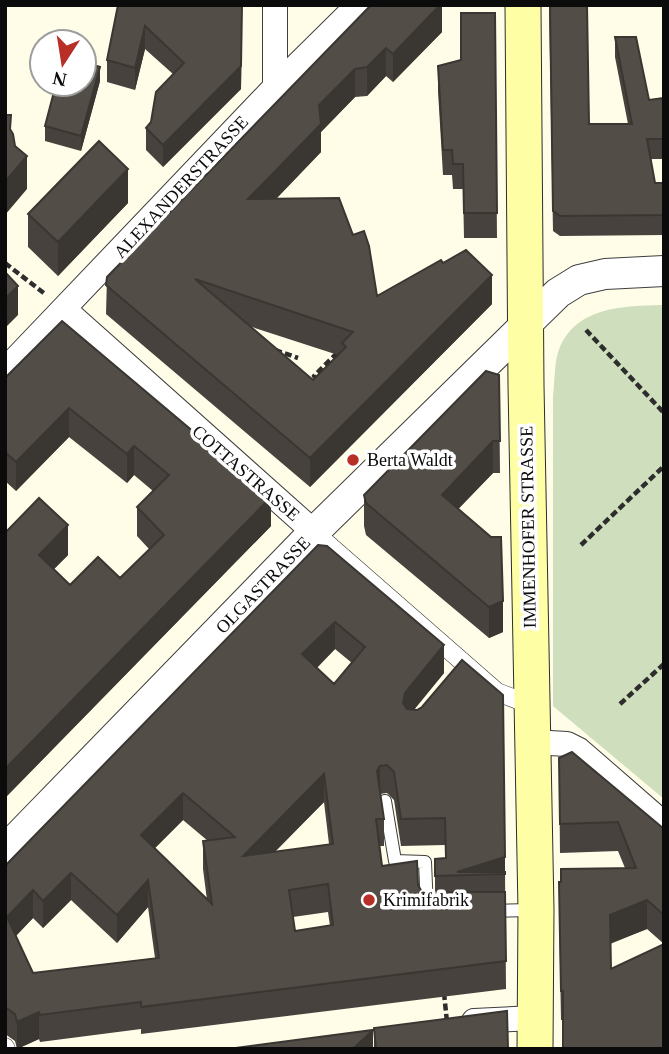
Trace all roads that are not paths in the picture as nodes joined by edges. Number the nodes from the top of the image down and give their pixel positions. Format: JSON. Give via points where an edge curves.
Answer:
{"nodes":[{"id":1,"x":275,"y":5,"type":"edge"},
{"id":2,"x":358,"y":5,"type":"edge"},
{"id":3,"x":523,"y":5,"type":"edge"},
{"id":4,"x":275,"y":87,"type":"junction"},
{"id":5,"x":664,"y":271,"type":"edge"},
{"id":6,"x":65,"y":310,"type":"junction"},
{"id":7,"x":526,"y":325,"type":"junction"},
{"id":8,"x":5,"y":370,"type":"edge"},
{"id":9,"x":314,"y":532,"type":"junction"},
{"id":10,"x":531,"y":705,"type":"junction"},
{"id":11,"x":532,"y":742,"type":"junction"},
{"id":12,"x":385,"y":801,"type":"dead end"},
{"id":13,"x":664,"y":824,"type":"edge"},
{"id":14,"x":5,"y":850,"type":"edge"},
{"id":15,"x":536,"y":910,"type":"junction"},
{"id":16,"x":482,"y":911,"type":"edge"},
{"id":17,"x":441,"y":912,"type":"edge"},
{"id":18,"x":447,"y":1023,"type":"edge"},
{"id":19,"x":535,"y":1033,"type":"edge"}],
"edges":[{"from":1,"to":4,"type":"street"},
{"from":2,"to":4,"type":"street","name":"ALEXANDERSTRASSE"},
{"from":3,"to":7,"type":"main road","name":"IMMENHOFER STRASSE"},
{"from":4,"to":6,"type":"street","name":"ALEXANDERSTRASSE"},
{"from":5,"to":7,"type":"street","name":"OLGASTRASSE","via":[[579,280],[558,293]]},
{"from":6,"to":8,"type":"street","name":"ALEXANDERSTRASSE"},
{"from":6,"to":9,"type":"street","name":"COTTASTRASSE"},
{"from":7,"to":9,"type":"street","name":"OLGASTRASSE"},
{"from":7,"to":10,"type":"main road","name":"IMMENHOFER STRASSE"},
{"from":9,"to":10,"type":"street","name":"COTTASTRASSE","via":[[462,670],[497,692]]},
{"from":9,"to":14,"type":"street","name":"OLGASTRASSE"},
{"from":10,"to":11,"type":"main road","name":"IMMENHOFER STRASSE"},
{"from":11,"to":13,"type":"street","via":[[567,744],[579,750]]},
{"from":11,"to":15,"type":"main road","name":"IMMENHOFER STRASSE"},
{"from":12,"to":17,"type":"lane","via":[[395,861],[425,862],[428,912]]},
{"from":15,"to":16,"type":"lane"},
{"from":15,"to":19,"type":"main road","name":"IMMENHOFER STRASSE"},
{"from":18,"to":19,"type":"street"}]}
